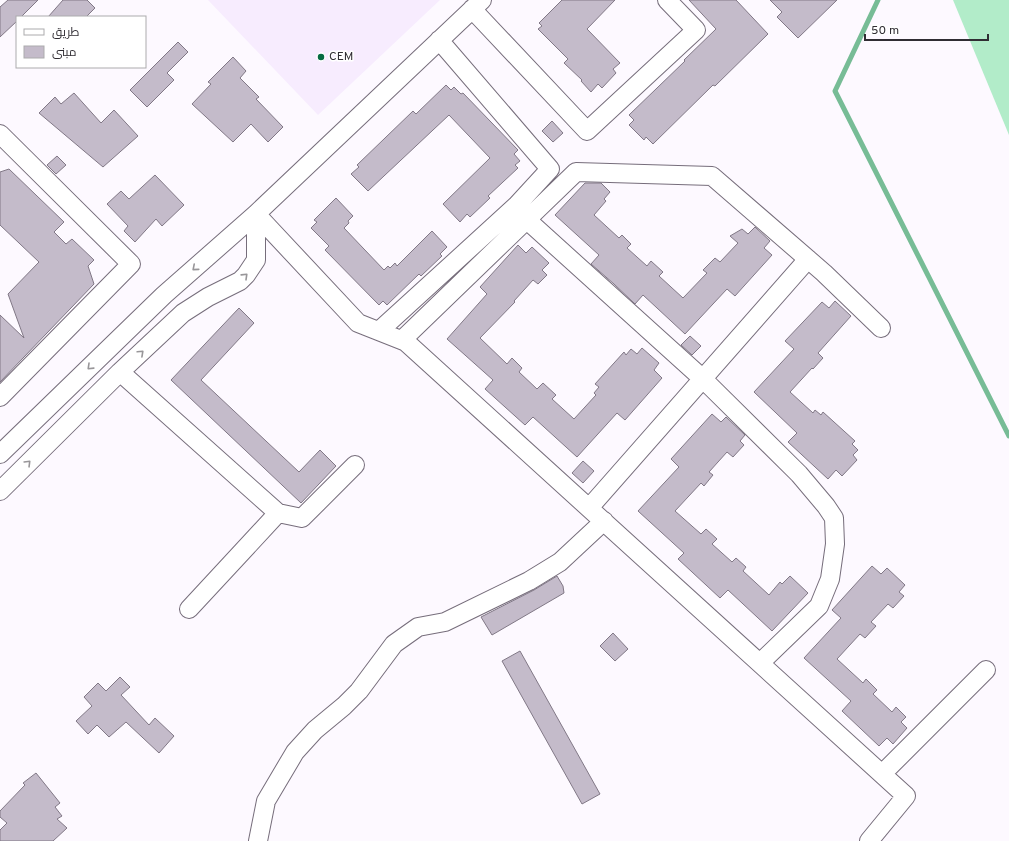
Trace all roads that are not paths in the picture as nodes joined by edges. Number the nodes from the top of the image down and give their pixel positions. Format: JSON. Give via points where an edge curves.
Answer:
{"nodes":[{"id":1,"x":667,"y":0,"type":"edge"},
{"id":2,"x":477,"y":4,"type":"edge"},
{"id":3,"x":439,"y":40,"type":"junction"},
{"id":4,"x":0,"y":134,"type":"edge"},
{"id":5,"x":256,"y":214,"type":"junction"},
{"id":6,"x":527,"y":220,"type":"junction"},
{"id":7,"x":808,"y":259,"type":"junction"},
{"id":8,"x":881,"y":328,"type":"dead end"},
{"id":9,"x":379,"y":331,"type":"junction"},
{"id":10,"x":402,"y":340,"type":"junction"},
{"id":11,"x":120,"y":372,"type":"junction"},
{"id":12,"x":703,"y":379,"type":"junction"},
{"id":13,"x":0,"y":397,"type":"edge"},
{"id":14,"x":0,"y":454,"type":"edge"},
{"id":15,"x":355,"y":464,"type":"dead end"},
{"id":16,"x":0,"y":491,"type":"edge"},
{"id":17,"x":589,"y":508,"type":"junction"},
{"id":18,"x":278,"y":513,"type":"junction"},
{"id":19,"x":604,"y":522,"type":"junction"},
{"id":20,"x":190,"y":609,"type":"dead end"},
{"id":21,"x":760,"y":663,"type":"junction"},
{"id":22,"x":986,"y":670,"type":"dead end"},
{"id":23,"x":882,"y":774,"type":"junction"},
{"id":24,"x":258,"y":841,"type":"edge"},
{"id":25,"x":869,"y":841,"type":"edge"}],
"edges":[{"from":1,"to":2,"type":"street","via":[[696,30],[587,131]]},
{"from":2,"to":3,"type":"street"},
{"from":3,"to":5,"type":"street"},
{"from":3,"to":9,"type":"street","via":[[550,169],[516,206]]},
{"from":4,"to":13,"type":"street","via":[[130,264]]},
{"from":5,"to":9,"type":"street","via":[[358,323]]},
{"from":11,"to":5,"type":"street","one_way":true,"via":[[183,313],[240,281],[246,275],[256,260]]},
{"from":5,"to":14,"type":"street","one_way":true,"via":[[164,295]]},
{"from":6,"to":7,"type":"street","via":[[576,172],[712,176]]},
{"from":6,"to":10,"type":"street"},
{"from":6,"to":12,"type":"street"},
{"from":7,"to":8,"type":"street"},
{"from":7,"to":12,"type":"street"},
{"from":9,"to":10,"type":"street"},
{"from":10,"to":17,"type":"street"},
{"from":16,"to":11,"type":"street","one_way":true},
{"from":11,"to":18,"type":"street"},
{"from":12,"to":17,"type":"street"},
{"from":12,"to":21,"type":"street","via":[[798,474],[834,518],[835,544],[830,579],[819,606]]},
{"from":15,"to":18,"type":"street","via":[[302,518]]},
{"from":17,"to":19,"type":"street"},
{"from":18,"to":20,"type":"street"},
{"from":19,"to":21,"type":"street"},
{"from":19,"to":24,"type":"street","via":[[560,562],[529,581],[445,622],[418,627],[394,644],[359,691],[315,730],[295,752],[266,801]]},
{"from":21,"to":23,"type":"street"},
{"from":22,"to":23,"type":"street"},
{"from":23,"to":25,"type":"street","via":[[906,796]]}]}
